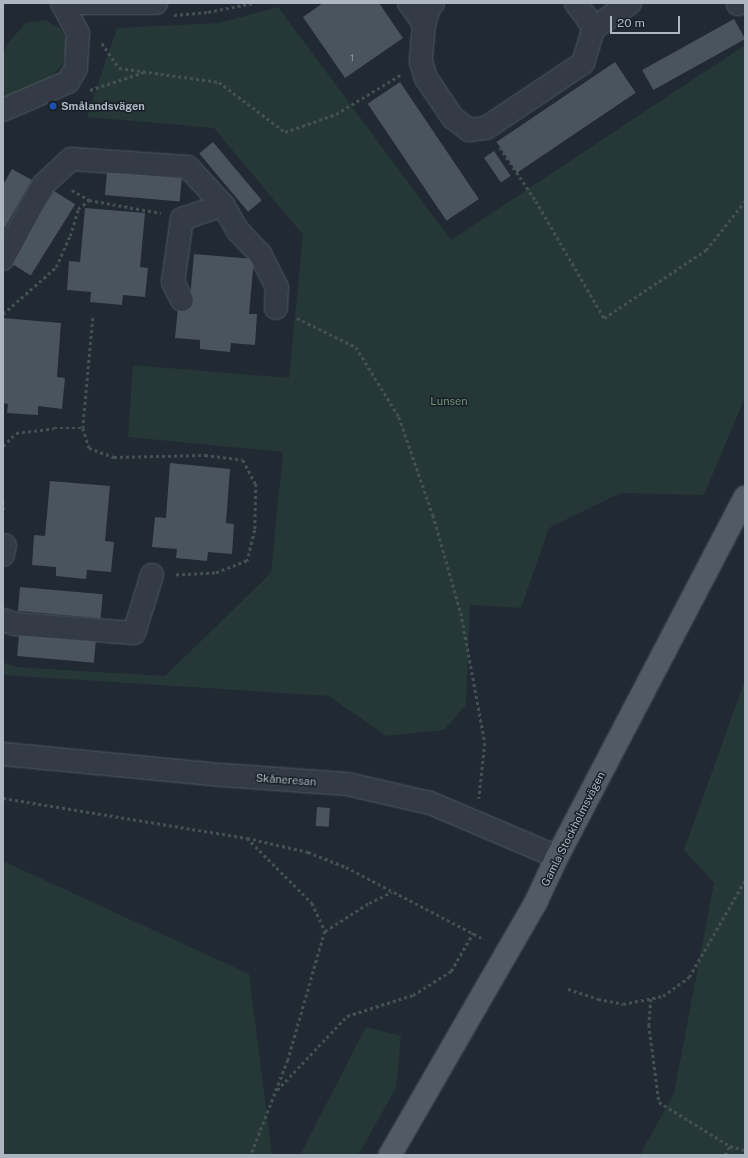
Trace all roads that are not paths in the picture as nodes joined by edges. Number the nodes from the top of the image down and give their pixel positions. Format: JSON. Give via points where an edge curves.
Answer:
{"nodes":[{"id":1,"x":62,"y":3,"type":"edge"},
{"id":2,"x":156,"y":3,"type":"edge"},
{"id":3,"x":409,"y":3,"type":"edge"},
{"id":4,"x":433,"y":3,"type":"edge"},
{"id":5,"x":576,"y":3,"type":"edge"},
{"id":6,"x":630,"y":3,"type":"edge"},
{"id":7,"x":424,"y":24,"type":"junction"},
{"id":8,"x":594,"y":28,"type":"junction"},
{"id":9,"x":3,"y":110,"type":"edge"},
{"id":10,"x":222,"y":205,"type":"junction"},
{"id":11,"x":3,"y":259,"type":"edge"},
{"id":12,"x":182,"y":300,"type":"dead end"},
{"id":13,"x":276,"y":308,"type":"road end"},
{"id":14,"x":745,"y":497,"type":"edge"},
{"id":15,"x":152,"y":575,"type":"road end"},
{"id":16,"x":3,"y":620,"type":"edge"},
{"id":17,"x":3,"y":754,"type":"edge"},
{"id":18,"x":557,"y":857,"type":"junction"},
{"id":19,"x":390,"y":1155,"type":"edge"}],
"edges":[{"from":1,"to":2,"type":"street"},
{"from":1,"to":9,"type":"street","via":[[78,33],[76,68],[68,82]]},
{"from":3,"to":7,"type":"street"},
{"from":4,"to":7,"type":"street"},
{"from":5,"to":8,"type":"street"},
{"from":6,"to":8,"type":"street"},
{"from":7,"to":8,"type":"street","via":[[421,62],[426,78],[452,118],[469,130],[486,128],[583,63]]},
{"from":10,"to":11,"type":"street","via":[[188,167],[71,160],[42,185]]},
{"from":10,"to":12,"type":"street","via":[[182,219],[173,282]]},
{"from":10,"to":13,"type":"street","via":[[238,231],[260,254],[277,287]]},
{"from":14,"to":18,"type":"main road","name":"Gamla Stockholmsvägen"},
{"from":15,"to":16,"type":"street","via":[[134,633],[15,624]]},
{"from":17,"to":18,"type":"street","name":"Skåneresan","via":[[347,784],[430,803]]},
{"from":18,"to":19,"type":"main road","name":"Gamla Stockholmsvägen","via":[[536,902]]}]}
